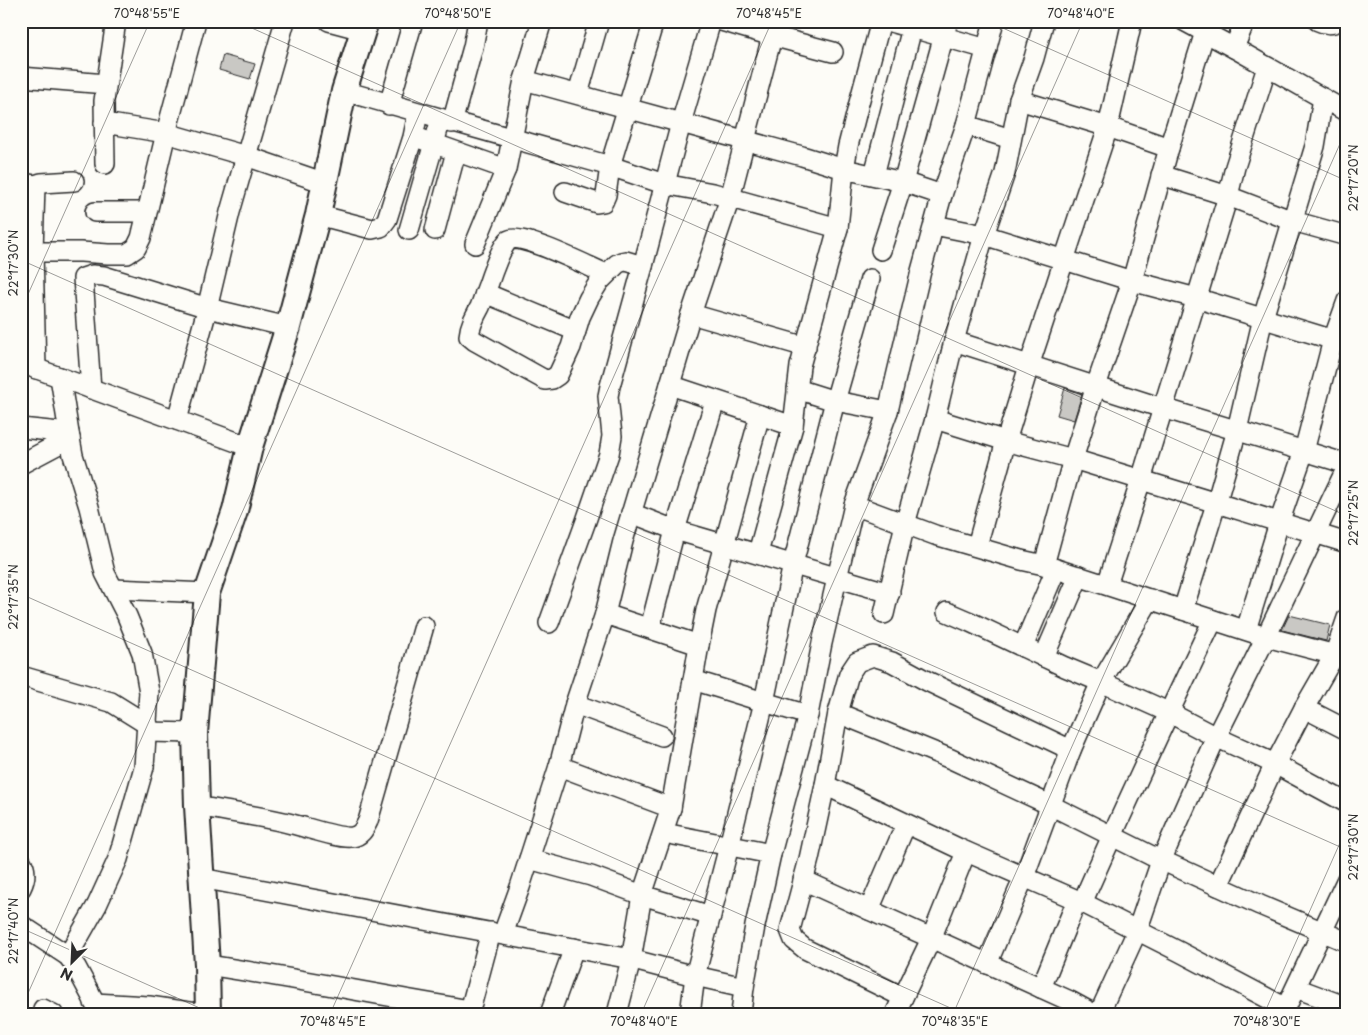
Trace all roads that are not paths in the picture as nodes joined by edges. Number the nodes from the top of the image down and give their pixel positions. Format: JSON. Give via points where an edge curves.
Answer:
{"nodes":[{"id":1,"x":116,"y":21,"type":"edge"},
{"id":2,"x":196,"y":21,"type":"edge"},
{"id":3,"x":285,"y":21,"type":"edge"},
{"id":4,"x":329,"y":21,"type":"edge"},
{"id":5,"x":414,"y":21,"type":"edge"},
{"id":6,"x":478,"y":21,"type":"edge"},
{"id":7,"x":599,"y":21,"type":"edge"},
{"id":8,"x":654,"y":21,"type":"edge"},
{"id":9,"x":711,"y":21,"type":"edge"},
{"id":10,"x":721,"y":21,"type":"edge"},
{"id":11,"x":881,"y":21,"type":"edge"},
{"id":12,"x":887,"y":21,"type":"edge"},
{"id":13,"x":994,"y":21,"type":"edge"},
{"id":14,"x":1044,"y":21,"type":"edge"},
{"id":15,"x":1132,"y":21,"type":"edge"},
{"id":16,"x":1184,"y":21,"type":"edge"},
{"id":17,"x":1245,"y":21,"type":"edge"},
{"id":18,"x":1318,"y":21,"type":"edge"},
{"id":19,"x":1338,"y":21,"type":"edge"},
{"id":20,"x":537,"y":22,"type":"edge"},
{"id":21,"x":364,"y":26,"type":"edge"},
{"id":22,"x":917,"y":27,"type":"edge"},
{"id":23,"x":774,"y":29,"type":"edge"},
{"id":24,"x":946,"y":29,"type":"edge"},
{"id":25,"x":1205,"y":32,"type":"junction"},
{"id":26,"x":1234,"y":48,"type":"junction"},
{"id":27,"x":986,"y":49,"type":"junction"},
{"id":28,"x":832,"y":52,"type":"dead end"},
{"id":29,"x":1267,"y":67,"type":"junction"},
{"id":30,"x":21,"y":77,"type":"edge"},
{"id":31,"x":524,"y":80,"type":"junction"},
{"id":32,"x":106,"y":84,"type":"junction"},
{"id":33,"x":344,"y":91,"type":"junction"},
{"id":34,"x":578,"y":94,"type":"junction"},
{"id":35,"x":1323,"y":98,"type":"junction"},
{"id":36,"x":1020,"y":100,"type":"junction"},
{"id":37,"x":389,"y":105,"type":"junction"},
{"id":38,"x":627,"y":109,"type":"junction"},
{"id":39,"x":1347,"y":112,"type":"edge"},
{"id":40,"x":418,"y":113,"type":"junction"},
{"id":41,"x":447,"y":121,"type":"junction"},
{"id":42,"x":104,"y":122,"type":"junction"},
{"id":43,"x":681,"y":123,"type":"junction"},
{"id":44,"x":966,"y":125,"type":"junction"},
{"id":45,"x":1108,"y":126,"type":"junction"},
{"id":46,"x":166,"y":133,"type":"junction"},
{"id":47,"x":413,"y":137,"type":"junction"},
{"id":48,"x":1011,"y":139,"type":"junction"},
{"id":49,"x":512,"y":140,"type":"junction"},
{"id":50,"x":745,"y":141,"type":"junction"},
{"id":51,"x":433,"y":144,"type":"junction"},
{"id":52,"x":1169,"y":148,"type":"junction"},
{"id":53,"x":456,"y":152,"type":"junction"},
{"id":54,"x":246,"y":156,"type":"junction"},
{"id":55,"x":105,"y":164,"type":"dead end"},
{"id":56,"x":610,"y":166,"type":"junction"},
{"id":57,"x":506,"y":169,"type":"junction"},
{"id":58,"x":844,"y":169,"type":"junction"},
{"id":59,"x":874,"y":175,"type":"junction"},
{"id":60,"x":1161,"y":175,"type":"junction"},
{"id":61,"x":74,"y":181,"type":"dead end"},
{"id":62,"x":903,"y":182,"type":"junction"},
{"id":63,"x":325,"y":183,"type":"junction"},
{"id":64,"x":28,"y":184,"type":"edge"},
{"id":65,"x":664,"y":184,"type":"junction"},
{"id":66,"x":565,"y":192,"type":"dead end"},
{"id":67,"x":942,"y":195,"type":"junction"},
{"id":68,"x":1228,"y":196,"type":"junction"},
{"id":69,"x":730,"y":198,"type":"junction"},
{"id":70,"x":95,"y":212,"type":"dead end"},
{"id":71,"x":146,"y":212,"type":"junction"},
{"id":72,"x":318,"y":215,"type":"junction"},
{"id":73,"x":1293,"y":221,"type":"junction"},
{"id":74,"x":934,"y":225,"type":"junction"},
{"id":75,"x":838,"y":228,"type":"junction"},
{"id":76,"x":409,"y":230,"type":"dead end"},
{"id":77,"x":435,"y":230,"type":"dead end"},
{"id":78,"x":984,"y":235,"type":"junction"},
{"id":79,"x":1347,"y":236,"type":"edge"},
{"id":80,"x":475,"y":244,"type":"dead end"},
{"id":81,"x":881,"y":250,"type":"dead end"},
{"id":82,"x":27,"y":252,"type":"edge"},
{"id":83,"x":81,"y":252,"type":"junction"},
{"id":84,"x":1064,"y":259,"type":"junction"},
{"id":85,"x":643,"y":266,"type":"junction"},
{"id":86,"x":606,"y":274,"type":"junction"},
{"id":87,"x":83,"y":278,"type":"junction"},
{"id":88,"x":870,"y":279,"type":"dead end"},
{"id":89,"x":1132,"y":281,"type":"junction"},
{"id":90,"x":485,"y":293,"type":"junction"},
{"id":91,"x":1196,"y":298,"type":"junction"},
{"id":92,"x":1347,"y":301,"type":"edge"},
{"id":93,"x":208,"y":308,"type":"junction"},
{"id":94,"x":691,"y":314,"type":"junction"},
{"id":95,"x":1263,"y":318,"type":"junction"},
{"id":96,"x":288,"y":327,"type":"junction"},
{"id":97,"x":576,"y":331,"type":"junction"},
{"id":98,"x":954,"y":341,"type":"junction"},
{"id":99,"x":1340,"y":342,"type":"edge"},
{"id":100,"x":806,"y":347,"type":"junction"},
{"id":101,"x":28,"y":366,"type":"edge"},
{"id":102,"x":1030,"y":366,"type":"junction"},
{"id":103,"x":60,"y":377,"type":"junction"},
{"id":104,"x":670,"y":385,"type":"junction"},
{"id":105,"x":1096,"y":386,"type":"junction"},
{"id":106,"x":91,"y":389,"type":"junction"},
{"id":107,"x":797,"y":389,"type":"junction"},
{"id":108,"x":715,"y":401,"type":"junction"},
{"id":109,"x":835,"y":401,"type":"junction"},
{"id":110,"x":1164,"y":407,"type":"junction"},
{"id":111,"x":888,"y":411,"type":"junction"},
{"id":112,"x":760,"y":415,"type":"junction"},
{"id":113,"x":935,"y":419,"type":"junction"},
{"id":114,"x":177,"y":420,"type":"junction"},
{"id":115,"x":792,"y":426,"type":"junction"},
{"id":116,"x":21,"y":428,"type":"edge"},
{"id":117,"x":1237,"y":430,"type":"junction"},
{"id":118,"x":69,"y":436,"type":"junction"},
{"id":119,"x":1006,"y":441,"type":"junction"},
{"id":120,"x":250,"y":447,"type":"junction"},
{"id":121,"x":1304,"y":451,"type":"junction"},
{"id":122,"x":1073,"y":459,"type":"junction"},
{"id":123,"x":21,"y":464,"type":"edge"},
{"id":124,"x":1347,"y":465,"type":"edge"},
{"id":125,"x":1141,"y":480,"type":"junction"},
{"id":126,"x":1216,"y":504,"type":"junction"},
{"id":127,"x":854,"y":505,"type":"junction"},
{"id":128,"x":631,"y":513,"type":"junction"},
{"id":129,"x":1279,"y":523,"type":"junction"},
{"id":130,"x":905,"y":524,"type":"junction"},
{"id":131,"x":675,"y":530,"type":"junction"},
{"id":132,"x":1314,"y":534,"type":"junction"},
{"id":133,"x":1347,"y":543,"type":"edge"},
{"id":134,"x":724,"y":544,"type":"junction"},
{"id":135,"x":977,"y":546,"type":"junction"},
{"id":136,"x":758,"y":553,"type":"junction"},
{"id":137,"x":793,"y":564,"type":"junction"},
{"id":138,"x":1050,"y":567,"type":"junction"},
{"id":139,"x":1079,"y":576,"type":"junction"},
{"id":140,"x":838,"y":577,"type":"junction"},
{"id":141,"x":1107,"y":585,"type":"junction"},
{"id":142,"x":114,"y":589,"type":"junction"},
{"id":143,"x":208,"y":593,"type":"junction"},
{"id":144,"x":890,"y":593,"type":"junction"},
{"id":145,"x":1150,"y":599,"type":"junction"},
{"id":146,"x":1183,"y":610,"type":"junction"},
{"id":147,"x":947,"y":612,"type":"dead end"},
{"id":148,"x":605,"y":614,"type":"junction"},
{"id":149,"x":884,"y":614,"type":"dead end"},
{"id":150,"x":1347,"y":618,"type":"edge"},
{"id":151,"x":1213,"y":620,"type":"junction"},
{"id":152,"x":549,"y":623,"type":"dead end"},
{"id":153,"x":424,"y":626,"type":"dead end"},
{"id":154,"x":650,"y":628,"type":"junction"},
{"id":155,"x":1246,"y":630,"type":"junction"},
{"id":156,"x":1266,"y":637,"type":"junction"},
{"id":157,"x":699,"y":645,"type":"junction"},
{"id":158,"x":1023,"y":647,"type":"junction"},
{"id":159,"x":1044,"y":657,"type":"junction"},
{"id":160,"x":1340,"y":657,"type":"edge"},
{"id":161,"x":21,"y":676,"type":"edge"},
{"id":162,"x":693,"y":680,"type":"junction"},
{"id":163,"x":1101,"y":682,"type":"junction"},
{"id":164,"x":764,"y":702,"type":"junction"},
{"id":165,"x":575,"y":704,"type":"junction"},
{"id":166,"x":1304,"y":708,"type":"junction"},
{"id":167,"x":1168,"y":712,"type":"junction"},
{"id":168,"x":838,"y":713,"type":"junction"},
{"id":169,"x":808,"y":715,"type":"junction"},
{"id":170,"x":148,"y":729,"type":"junction"},
{"id":171,"x":1347,"y":730,"type":"edge"},
{"id":172,"x":195,"y":733,"type":"junction"},
{"id":173,"x":662,"y":736,"type":"dead end"},
{"id":174,"x":1216,"y":737,"type":"junction"},
{"id":175,"x":1071,"y":750,"type":"junction"},
{"id":176,"x":1275,"y":764,"type":"junction"},
{"id":177,"x":558,"y":766,"type":"junction"},
{"id":178,"x":825,"y":785,"type":"junction"},
{"id":179,"x":1347,"y":803,"type":"edge"},
{"id":180,"x":1050,"y":805,"type":"junction"},
{"id":181,"x":197,"y":806,"type":"junction"},
{"id":182,"x":671,"y":808,"type":"junction"},
{"id":183,"x":906,"y":824,"type":"junction"},
{"id":184,"x":664,"y":833,"type":"junction"},
{"id":185,"x":1111,"y":836,"type":"junction"},
{"id":186,"x":729,"y":846,"type":"junction"},
{"id":187,"x":966,"y":852,"type":"junction"},
{"id":188,"x":770,"y":854,"type":"junction"},
{"id":189,"x":529,"y":859,"type":"junction"},
{"id":190,"x":1161,"y":860,"type":"junction"},
{"id":191,"x":21,"y":861,"type":"edge"},
{"id":192,"x":1024,"y":877,"type":"junction"},
{"id":193,"x":201,"y":878,"type":"junction"},
{"id":194,"x":1347,"y":879,"type":"edge"},
{"id":195,"x":803,"y":880,"type":"junction"},
{"id":196,"x":1218,"y":886,"type":"junction"},
{"id":197,"x":21,"y":888,"type":"edge"},
{"id":198,"x":642,"y":896,"type":"junction"},
{"id":199,"x":1079,"y":902,"type":"junction"},
{"id":200,"x":868,"y":910,"type":"junction"},
{"id":201,"x":711,"y":916,"type":"junction"},
{"id":202,"x":21,"y":925,"type":"edge"},
{"id":203,"x":1137,"y":931,"type":"junction"},
{"id":204,"x":1322,"y":932,"type":"junction"},
{"id":205,"x":497,"y":933,"type":"junction"},
{"id":206,"x":931,"y":938,"type":"junction"},
{"id":207,"x":1347,"y":942,"type":"edge"},
{"id":208,"x":574,"y":948,"type":"junction"},
{"id":209,"x":68,"y":956,"type":"junction"},
{"id":210,"x":631,"y":960,"type":"junction"},
{"id":211,"x":987,"y":964,"type":"junction"},
{"id":212,"x":207,"y":965,"type":"junction"},
{"id":213,"x":695,"y":976,"type":"junction"},
{"id":214,"x":744,"y":987,"type":"junction"},
{"id":215,"x":1041,"y":988,"type":"junction"},
{"id":216,"x":1296,"y":988,"type":"junction"},
{"id":217,"x":899,"y":1005,"type":"edge"},
{"id":218,"x":1347,"y":1007,"type":"edge"},
{"id":219,"x":97,"y":1008,"type":"edge"},
{"id":220,"x":1285,"y":1011,"type":"edge"},
{"id":221,"x":470,"y":1012,"type":"edge"},
{"id":222,"x":203,"y":1014,"type":"edge"},
{"id":223,"x":208,"y":1014,"type":"edge"},
{"id":224,"x":550,"y":1014,"type":"edge"},
{"id":225,"x":617,"y":1014,"type":"edge"},
{"id":226,"x":690,"y":1014,"type":"edge"},
{"id":227,"x":741,"y":1014,"type":"edge"},
{"id":228,"x":1094,"y":1014,"type":"edge"},
{"id":229,"x":1099,"y":1014,"type":"edge"}],
"edges":[{"from":1,"to":32,"type":"street"},
{"from":2,"to":46,"type":"street"},
{"from":3,"to":54,"type":"street"},
{"from":4,"to":21,"type":"street"},
{"from":5,"to":37,"type":"street"},
{"from":6,"to":41,"type":"street","via":[[473,47]]},
{"from":7,"to":34,"type":"street"},
{"from":8,"to":38,"type":"street"},
{"from":9,"to":43,"type":"street"},
{"from":10,"to":23,"type":"street"},
{"from":11,"to":58,"type":"street"},
{"from":12,"to":22,"type":"street"},
{"from":13,"to":27,"type":"street"},
{"from":14,"to":36,"type":"street"},
{"from":15,"to":45,"type":"street"},
{"from":16,"to":25,"type":"street"},
{"from":17,"to":26,"type":"street"},
{"from":18,"to":19,"type":"street","via":[[1323,24]]},
{"from":20,"to":31,"type":"street"},
{"from":21,"to":33,"type":"main road"},
{"from":22,"to":24,"type":"street"},
{"from":22,"to":59,"type":"street"},
{"from":23,"to":28,"type":"street"},
{"from":23,"to":50,"type":"street"},
{"from":24,"to":27,"type":"street"},
{"from":24,"to":62,"type":"street"},
{"from":25,"to":26,"type":"street"},
{"from":25,"to":52,"type":"street"},
{"from":26,"to":29,"type":"street"},
{"from":27,"to":44,"type":"street"},
{"from":29,"to":35,"type":"street"},
{"from":29,"to":68,"type":"street"},
{"from":30,"to":32,"type":"street"},
{"from":31,"to":34,"type":"street"},
{"from":31,"to":49,"type":"street"},
{"from":32,"to":42,"type":"street"},
{"from":33,"to":37,"type":"street"},
{"from":33,"to":63,"type":"main road"},
{"from":34,"to":38,"type":"street"},
{"from":35,"to":39,"type":"street"},
{"from":35,"to":73,"type":"street","via":[[1315,146]]},
{"from":36,"to":45,"type":"street"},
{"from":36,"to":48,"type":"street"},
{"from":37,"to":40,"type":"street"},
{"from":38,"to":43,"type":"street"},
{"from":38,"to":56,"type":"street"},
{"from":40,"to":41,"type":"street"},
{"from":40,"to":47,"type":"street"},
{"from":41,"to":49,"type":"street"},
{"from":41,"to":51,"type":"street"},
{"from":42,"to":46,"type":"street"},
{"from":42,"to":55,"type":"street"},
{"from":43,"to":50,"type":"street"},
{"from":43,"to":65,"type":"street"},
{"from":44,"to":48,"type":"street"},
{"from":44,"to":67,"type":"street"},
{"from":45,"to":52,"type":"street"},
{"from":45,"to":84,"type":"street"},
{"from":46,"to":54,"type":"street"},
{"from":46,"to":71,"type":"street"},
{"from":47,"to":51,"type":"street"},
{"from":47,"to":72,"type":"street","via":[[388,219],[381,227],[372,229]]},
{"from":48,"to":78,"type":"street","via":[[1005,173]]},
{"from":49,"to":56,"type":"street"},
{"from":49,"to":57,"type":"street"},
{"from":50,"to":58,"type":"street"},
{"from":50,"to":69,"type":"street"},
{"from":51,"to":53,"type":"street"},
{"from":51,"to":76,"type":"street"},
{"from":52,"to":60,"type":"street"},
{"from":53,"to":57,"type":"street"},
{"from":53,"to":77,"type":"street"},
{"from":54,"to":63,"type":"street"},
{"from":54,"to":93,"type":"street"},
{"from":56,"to":65,"type":"street"},
{"from":56,"to":66,"type":"street","via":[[603,202]]},
{"from":57,"to":80,"type":"street"},
{"from":58,"to":59,"type":"street"},
{"from":58,"to":75,"type":"street"},
{"from":59,"to":62,"type":"street"},
{"from":60,"to":68,"type":"street"},
{"from":60,"to":89,"type":"street"},
{"from":61,"to":64,"type":"street"},
{"from":62,"to":67,"type":"street"},
{"from":62,"to":81,"type":"street"},
{"from":63,"to":72,"type":"main road"},
{"from":64,"to":82,"type":"street"},
{"from":65,"to":69,"type":"street"},
{"from":65,"to":85,"type":"street"},
{"from":67,"to":74,"type":"street"},
{"from":68,"to":73,"type":"street"},
{"from":68,"to":91,"type":"street"},
{"from":69,"to":75,"type":"street"},
{"from":69,"to":94,"type":"street"},
{"from":70,"to":71,"type":"street"},
{"from":71,"to":83,"type":"street","via":[[141,238],[136,248],[127,254]]},
{"from":72,"to":96,"type":"main road"},
{"from":73,"to":79,"type":"street"},
{"from":73,"to":95,"type":"street"},
{"from":74,"to":78,"type":"street"},
{"from":74,"to":111,"type":"street"},
{"from":75,"to":100,"type":"street"},
{"from":78,"to":84,"type":"street"},
{"from":78,"to":98,"type":"street"},
{"from":82,"to":83,"type":"street"},
{"from":82,"to":101,"type":"street"},
{"from":83,"to":87,"type":"street"},
{"from":84,"to":89,"type":"street"},
{"from":84,"to":102,"type":"street"},
{"from":85,"to":86,"type":"street","via":[[621,262]]},
{"from":85,"to":152,"type":"street","via":[[608,396],[612,426],[608,454]]},
{"from":86,"to":90,"type":"street","via":[[536,243],[510,239],[503,248]]},
{"from":86,"to":97,"type":"street","via":[[589,298]]},
{"from":87,"to":93,"type":"street","via":[[104,276]]},
{"from":87,"to":106,"type":"street"},
{"from":88,"to":109,"type":"street"},
{"from":89,"to":91,"type":"street"},
{"from":89,"to":105,"type":"street"},
{"from":90,"to":97,"type":"street"},
{"from":90,"to":97,"type":"street","via":[[469,336],[545,380],[558,375]]},
{"from":91,"to":95,"type":"street"},
{"from":91,"to":110,"type":"street"},
{"from":92,"to":99,"type":"street"},
{"from":93,"to":96,"type":"street"},
{"from":93,"to":114,"type":"street"},
{"from":94,"to":100,"type":"street"},
{"from":94,"to":104,"type":"street"},
{"from":95,"to":99,"type":"street"},
{"from":95,"to":117,"type":"street"},
{"from":96,"to":120,"type":"main road"},
{"from":98,"to":102,"type":"street"},
{"from":98,"to":113,"type":"street"},
{"from":99,"to":121,"type":"street"},
{"from":100,"to":107,"type":"street"},
{"from":101,"to":103,"type":"street"},
{"from":102,"to":105,"type":"street"},
{"from":102,"to":119,"type":"street"},
{"from":103,"to":106,"type":"street"},
{"from":103,"to":118,"type":"street"},
{"from":104,"to":108,"type":"street"},
{"from":104,"to":128,"type":"street"},
{"from":105,"to":110,"type":"street"},
{"from":105,"to":122,"type":"street"},
{"from":106,"to":114,"type":"street"},
{"from":107,"to":109,"type":"street"},
{"from":107,"to":115,"type":"street"},
{"from":108,"to":112,"type":"street"},
{"from":108,"to":131,"type":"street"},
{"from":109,"to":111,"type":"street"},
{"from":109,"to":137,"type":"street"},
{"from":110,"to":117,"type":"street"},
{"from":110,"to":125,"type":"street"},
{"from":111,"to":127,"type":"street"},
{"from":112,"to":115,"type":"street"},
{"from":112,"to":134,"type":"street"},
{"from":113,"to":119,"type":"street"},
{"from":113,"to":130,"type":"street"},
{"from":114,"to":120,"type":"street"},
{"from":115,"to":136,"type":"street"},
{"from":116,"to":118,"type":"street"},
{"from":117,"to":121,"type":"street"},
{"from":117,"to":126,"type":"street"},
{"from":118,"to":123,"type":"street"},
{"from":118,"to":142,"type":"street","via":[[105,573]]},
{"from":119,"to":122,"type":"street"},
{"from":119,"to":135,"type":"street"},
{"from":120,"to":143,"type":"main road","via":[[235,511]]},
{"from":121,"to":124,"type":"street"},
{"from":121,"to":129,"type":"street"},
{"from":122,"to":125,"type":"street"},
{"from":122,"to":138,"type":"street"},
{"from":124,"to":132,"type":"street"},
{"from":125,"to":126,"type":"street"},
{"from":125,"to":141,"type":"street"},
{"from":126,"to":129,"type":"street"},
{"from":126,"to":146,"type":"street"},
{"from":127,"to":130,"type":"street"},
{"from":127,"to":140,"type":"street"},
{"from":128,"to":131,"type":"street"},
{"from":128,"to":148,"type":"street"},
{"from":129,"to":132,"type":"street"},
{"from":129,"to":155,"type":"street"},
{"from":130,"to":135,"type":"street"},
{"from":130,"to":144,"type":"street"},
{"from":131,"to":134,"type":"street"},
{"from":131,"to":154,"type":"street"},
{"from":132,"to":133,"type":"street"},
{"from":132,"to":156,"type":"street"},
{"from":134,"to":136,"type":"street"},
{"from":134,"to":157,"type":"street"},
{"from":135,"to":138,"type":"street"},
{"from":136,"to":137,"type":"street"},
{"from":137,"to":140,"type":"street"},
{"from":137,"to":164,"type":"street"},
{"from":138,"to":139,"type":"street"},
{"from":138,"to":158,"type":"street"},
{"from":139,"to":141,"type":"street"},
{"from":139,"to":159,"type":"street"},
{"from":140,"to":144,"type":"street"},
{"from":140,"to":169,"type":"street"},
{"from":141,"to":145,"type":"street"},
{"from":142,"to":143,"type":"street"},
{"from":142,"to":170,"type":"street","via":[[142,653],[149,692]]},
{"from":143,"to":172,"type":"main road"},
{"from":144,"to":149,"type":"street"},
{"from":145,"to":146,"type":"street"},
{"from":145,"to":163,"type":"street"},
{"from":146,"to":151,"type":"street"},
{"from":147,"to":158,"type":"street"},
{"from":148,"to":154,"type":"street"},
{"from":148,"to":165,"type":"street"},
{"from":150,"to":160,"type":"street"},
{"from":151,"to":155,"type":"street"},
{"from":151,"to":167,"type":"street"},
{"from":153,"to":181,"type":"street","via":[[368,821],[359,835],[339,835]]},
{"from":154,"to":157,"type":"street"},
{"from":155,"to":156,"type":"street"},
{"from":156,"to":160,"type":"street"},
{"from":156,"to":174,"type":"street"},
{"from":157,"to":162,"type":"street"},
{"from":158,"to":159,"type":"street"},
{"from":159,"to":163,"type":"street"},
{"from":160,"to":166,"type":"street"},
{"from":161,"to":170,"type":"street","via":[[111,702]]},
{"from":162,"to":164,"type":"street"},
{"from":162,"to":182,"type":"street"},
{"from":163,"to":167,"type":"street"},
{"from":163,"to":175,"type":"street"},
{"from":164,"to":169,"type":"street"},
{"from":164,"to":186,"type":"street"},
{"from":165,"to":173,"type":"street"},
{"from":165,"to":177,"type":"street"},
{"from":166,"to":171,"type":"street"},
{"from":166,"to":176,"type":"street"},
{"from":167,"to":174,"type":"street"},
{"from":167,"to":185,"type":"street"},
{"from":168,"to":175,"type":"street","via":[[849,674],[857,662],[872,656],[892,662]]},
{"from":168,"to":178,"type":"street"},
{"from":168,"to":180,"type":"street"},
{"from":169,"to":188,"type":"street"},
{"from":170,"to":172,"type":"street"},
{"from":170,"to":209,"type":"street","via":[[144,767],[118,859]]},
{"from":172,"to":181,"type":"main road"},
{"from":174,"to":176,"type":"street"},
{"from":174,"to":190,"type":"street"},
{"from":175,"to":180,"type":"street"},
{"from":176,"to":179,"type":"street"},
{"from":176,"to":196,"type":"street"},
{"from":177,"to":182,"type":"street"},
{"from":177,"to":189,"type":"street"},
{"from":178,"to":183,"type":"street"},
{"from":178,"to":195,"type":"street"},
{"from":180,"to":185,"type":"street"},
{"from":180,"to":192,"type":"street"},
{"from":181,"to":193,"type":"main road"},
{"from":182,"to":184,"type":"street"},
{"from":183,"to":187,"type":"street"},
{"from":183,"to":200,"type":"street"},
{"from":184,"to":186,"type":"street"},
{"from":184,"to":198,"type":"street"},
{"from":185,"to":190,"type":"street"},
{"from":185,"to":199,"type":"street"},
{"from":186,"to":188,"type":"street"},
{"from":186,"to":201,"type":"street"},
{"from":187,"to":192,"type":"street"},
{"from":187,"to":206,"type":"street"},
{"from":188,"to":214,"type":"street"},
{"from":189,"to":198,"type":"street","via":[[591,876]]},
{"from":189,"to":205,"type":"street","via":[[520,887]]},
{"from":190,"to":196,"type":"street"},
{"from":190,"to":203,"type":"street"},
{"from":191,"to":197,"type":"street","via":[[26,877]]},
{"from":192,"to":199,"type":"street"},
{"from":192,"to":211,"type":"street"},
{"from":193,"to":205,"type":"street"},
{"from":193,"to":212,"type":"main road"},
{"from":194,"to":204,"type":"street"},
{"from":195,"to":200,"type":"street"},
{"from":195,"to":217,"type":"street","via":[[790,930],[794,940]]},
{"from":196,"to":204,"type":"street"},
{"from":198,"to":201,"type":"street"},
{"from":198,"to":210,"type":"street"},
{"from":199,"to":203,"type":"street"},
{"from":199,"to":215,"type":"street"},
{"from":200,"to":206,"type":"street"},
{"from":201,"to":213,"type":"street"},
{"from":202,"to":209,"type":"street"},
{"from":203,"to":220,"type":"street"},
{"from":203,"to":229,"type":"street"},
{"from":204,"to":207,"type":"street"},
{"from":204,"to":216,"type":"street"},
{"from":205,"to":208,"type":"street"},
{"from":205,"to":221,"type":"street"},
{"from":206,"to":211,"type":"street"},
{"from":206,"to":217,"type":"street"},
{"from":208,"to":210,"type":"street"},
{"from":208,"to":224,"type":"street"},
{"from":209,"to":219,"type":"street"},
{"from":210,"to":213,"type":"street"},
{"from":210,"to":225,"type":"street"},
{"from":211,"to":215,"type":"street"},
{"from":212,"to":221,"type":"street"},
{"from":212,"to":223,"type":"main road"},
{"from":213,"to":214,"type":"street"},
{"from":213,"to":226,"type":"street"},
{"from":214,"to":227,"type":"street"},
{"from":215,"to":228,"type":"street"},
{"from":216,"to":218,"type":"street"},
{"from":216,"to":220,"type":"street"},
{"from":219,"to":222,"type":"street","via":[[150,1006]]}]}
